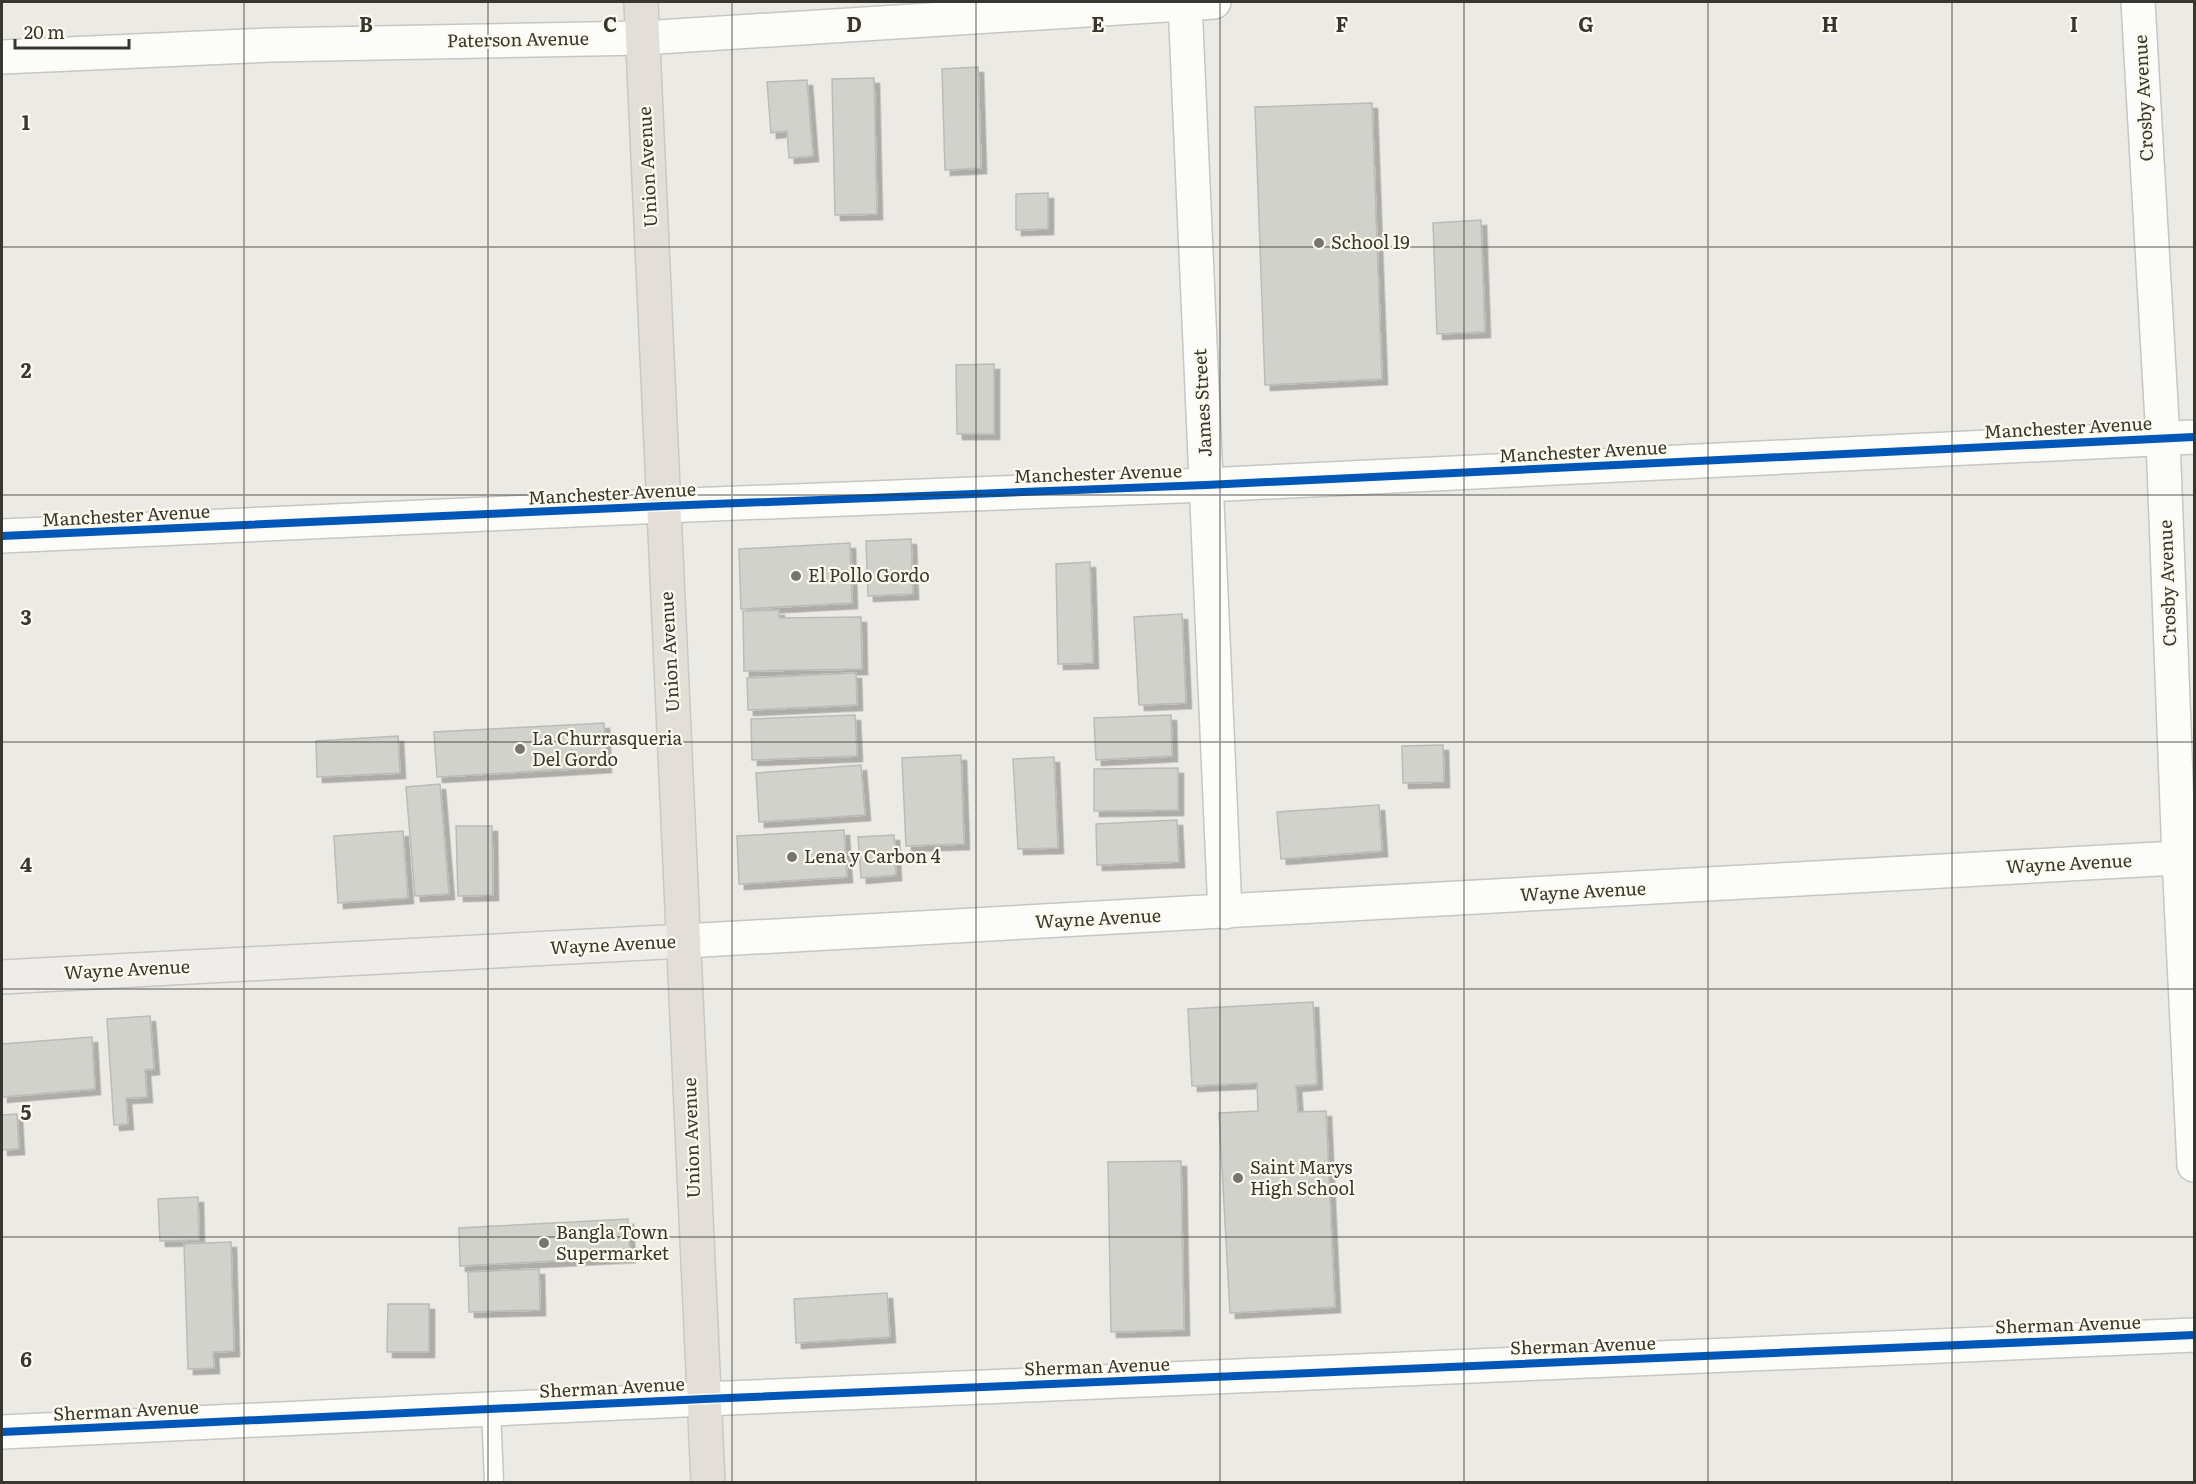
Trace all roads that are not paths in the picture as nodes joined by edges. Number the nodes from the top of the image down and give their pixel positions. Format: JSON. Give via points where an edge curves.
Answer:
{"nodes":[{"id":1,"x":641,"y":2,"type":"edge"},
{"id":2,"x":1195,"y":2,"type":"edge"},
{"id":3,"x":2138,"y":2,"type":"edge"},
{"id":4,"x":642,"y":38,"type":"junction"},
{"id":5,"x":2,"y":57,"type":"edge"},
{"id":6,"x":2179,"y":438,"type":"edge"},
{"id":7,"x":1206,"y":485,"type":"junction"},
{"id":8,"x":663,"y":506,"type":"junction"},
{"id":9,"x":2,"y":536,"type":"edge"},
{"id":10,"x":2187,"y":857,"type":"edge"},
{"id":11,"x":1225,"y":912,"type":"junction"},
{"id":12,"x":684,"y":941,"type":"junction"},
{"id":13,"x":2,"y":977,"type":"edge"},
{"id":14,"x":2194,"y":1165,"type":"edge"},
{"id":15,"x":2194,"y":1335,"type":"edge"},
{"id":16,"x":704,"y":1399,"type":"junction"},
{"id":17,"x":491,"y":1408,"type":"junction"},
{"id":18,"x":2,"y":1432,"type":"edge"},
{"id":19,"x":494,"y":1482,"type":"edge"},
{"id":20,"x":708,"y":1482,"type":"edge"}],
"edges":[{"from":1,"to":4,"type":"main road","name":"Union Avenue"},
{"from":2,"to":4,"type":"street","name":"Paterson Avenue"},
{"from":2,"to":7,"type":"street","name":"James Street"},
{"from":3,"to":6,"type":"street","name":"Crosby Avenue"},
{"from":4,"to":5,"type":"street","name":"Paterson Avenue","via":[[270,45]]},
{"from":4,"to":8,"type":"main road","name":"Union Avenue"},
{"from":6,"to":7,"type":"street","name":"Manchester Avenue"},
{"from":6,"to":10,"type":"street","name":"Crosby Avenue"},
{"from":7,"to":8,"type":"street","name":"Manchester Avenue"},
{"from":7,"to":11,"type":"street","name":"James Street"},
{"from":8,"to":9,"type":"street","name":"Manchester Avenue"},
{"from":8,"to":12,"type":"main road","name":"Union Avenue"},
{"from":10,"to":11,"type":"street","name":"Wayne Avenue"},
{"from":10,"to":14,"type":"street","name":"Crosby Avenue"},
{"from":11,"to":12,"type":"street","name":"Wayne Avenue"},
{"from":12,"to":13,"type":"main road","name":"Wayne Avenue"},
{"from":12,"to":16,"type":"main road","name":"Union Avenue"},
{"from":15,"to":16,"type":"street","name":"Sherman Avenue"},
{"from":16,"to":17,"type":"street","name":"Sherman Avenue"},
{"from":16,"to":20,"type":"main road","name":"Union Avenue"},
{"from":17,"to":18,"type":"street","name":"Sherman Avenue"},
{"from":17,"to":19,"type":"lane"}]}
